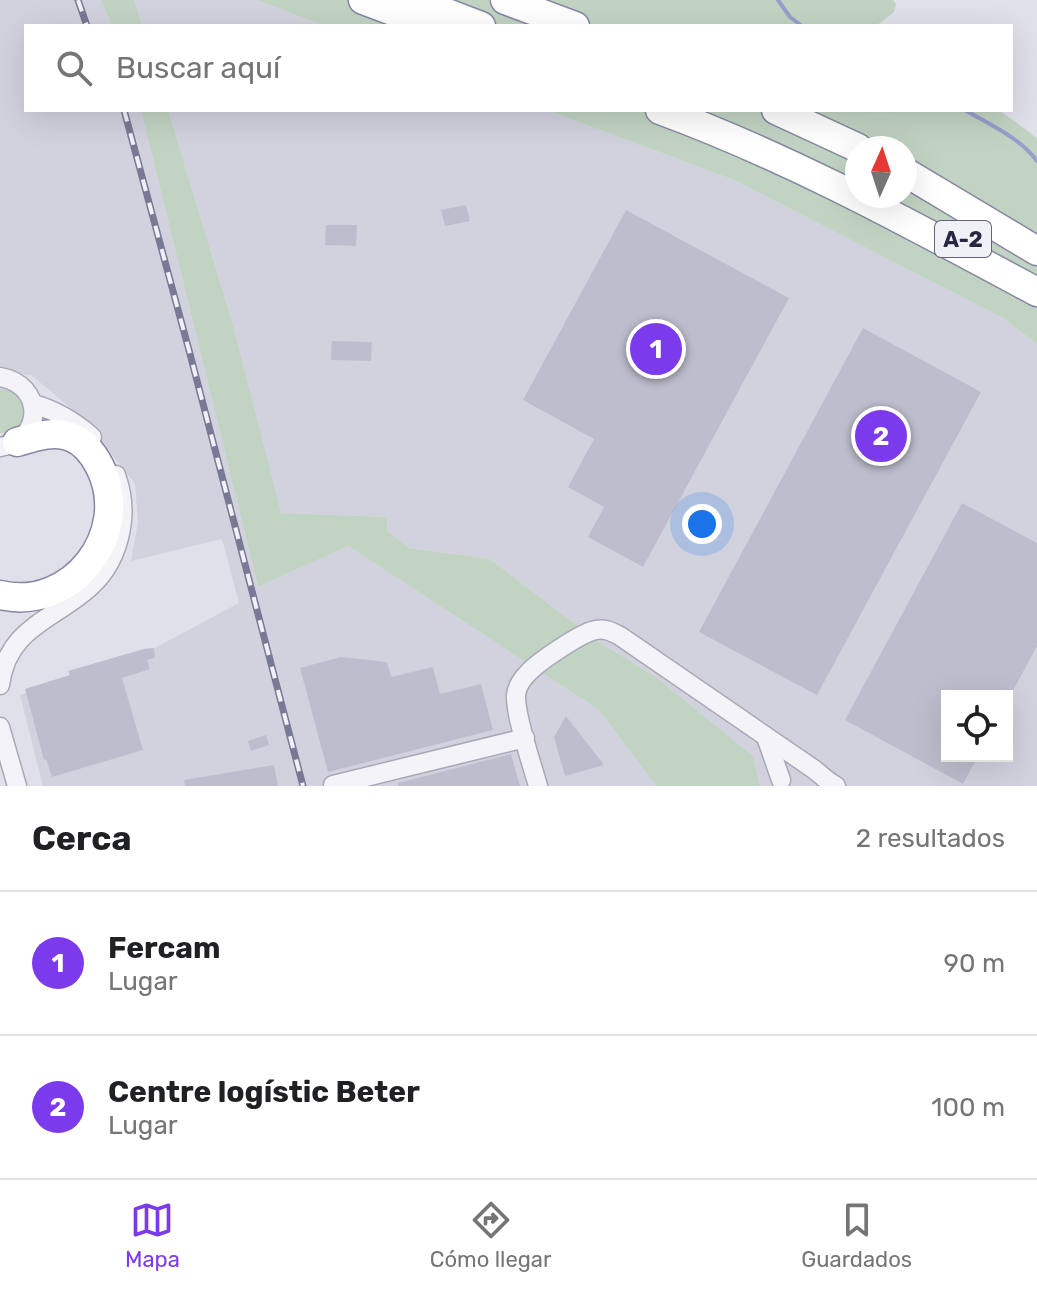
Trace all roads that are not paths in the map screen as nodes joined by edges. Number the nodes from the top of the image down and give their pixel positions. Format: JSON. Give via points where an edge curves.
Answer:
{"nodes":[{"id":1,"x":363,"y":0,"type":"edge"},
{"id":2,"x":412,"y":0,"type":"edge"},
{"id":3,"x":505,"y":0,"type":"edge"},
{"id":4,"x":427,"y":24,"type":"edge"},
{"id":5,"x":476,"y":24,"type":"edge"},
{"id":6,"x":570,"y":24,"type":"edge"},
{"id":7,"x":665,"y":112,"type":"edge"},
{"id":8,"x":702,"y":112,"type":"edge"},
{"id":9,"x":780,"y":112,"type":"edge"},
{"id":10,"x":845,"y":142,"type":"edge"},
{"id":11,"x":845,"y":175,"type":"edge"},
{"id":12,"x":917,"y":179,"type":"edge"},
{"id":13,"x":910,"y":208,"type":"edge"},
{"id":14,"x":1037,"y":251,"type":"edge"},
{"id":15,"x":1037,"y":289,"type":"edge"},
{"id":16,"x":0,"y":377,"type":"edge"},
{"id":17,"x":33,"y":404,"type":"junction"},
{"id":18,"x":8,"y":444,"type":"edge"},
{"id":19,"x":0,"y":595,"type":"edge"},
{"id":20,"x":0,"y":685,"type":"edge"},
{"id":21,"x":0,"y":727,"type":"edge"},
{"id":22,"x":766,"y":737,"type":"junction"},
{"id":23,"x":525,"y":738,"type":"junction"},
{"id":24,"x":824,"y":780,"type":"edge"},
{"id":25,"x":780,"y":783,"type":"edge"},
{"id":26,"x":333,"y":785,"type":"edge"},
{"id":27,"x":17,"y":786,"type":"edge"},
{"id":28,"x":538,"y":786,"type":"edge"}],
"edges":[{"from":1,"to":4,"type":"highway"},
{"from":2,"to":5,"type":"highway"},
{"from":3,"to":6,"type":"highway"},
{"from":7,"to":15,"type":"highway","via":[[793,164]]},
{"from":8,"to":11,"type":"highway"},
{"from":9,"to":10,"type":"highway"},
{"from":12,"to":14,"type":"highway","number":"A-2"},
{"from":13,"to":15,"type":"highway","number":"A-2"},
{"from":16,"to":17,"type":"street","via":[[21,385]]},
{"from":17,"to":18,"type":"street","via":[[30,429]]},
{"from":17,"to":20,"type":"street","via":[[67,418],[101,445],[118,478],[122,527],[117,549],[86,591],[20,639]]},
{"from":18,"to":19,"type":"highway","via":[[56,434],[85,446],[103,473],[109,517],[97,552],[71,581],[35,596]]},
{"from":21,"to":27,"type":"street"},
{"from":22,"to":23,"type":"street","via":[[620,636],[602,629],[581,635],[519,683],[516,695]]},
{"from":22,"to":24,"type":"street"},
{"from":22,"to":25,"type":"street"},
{"from":23,"to":26,"type":"street"},
{"from":23,"to":28,"type":"street"},
{"from":24,"to":25,"type":"street","via":[[801,765],[785,773]]}]}
